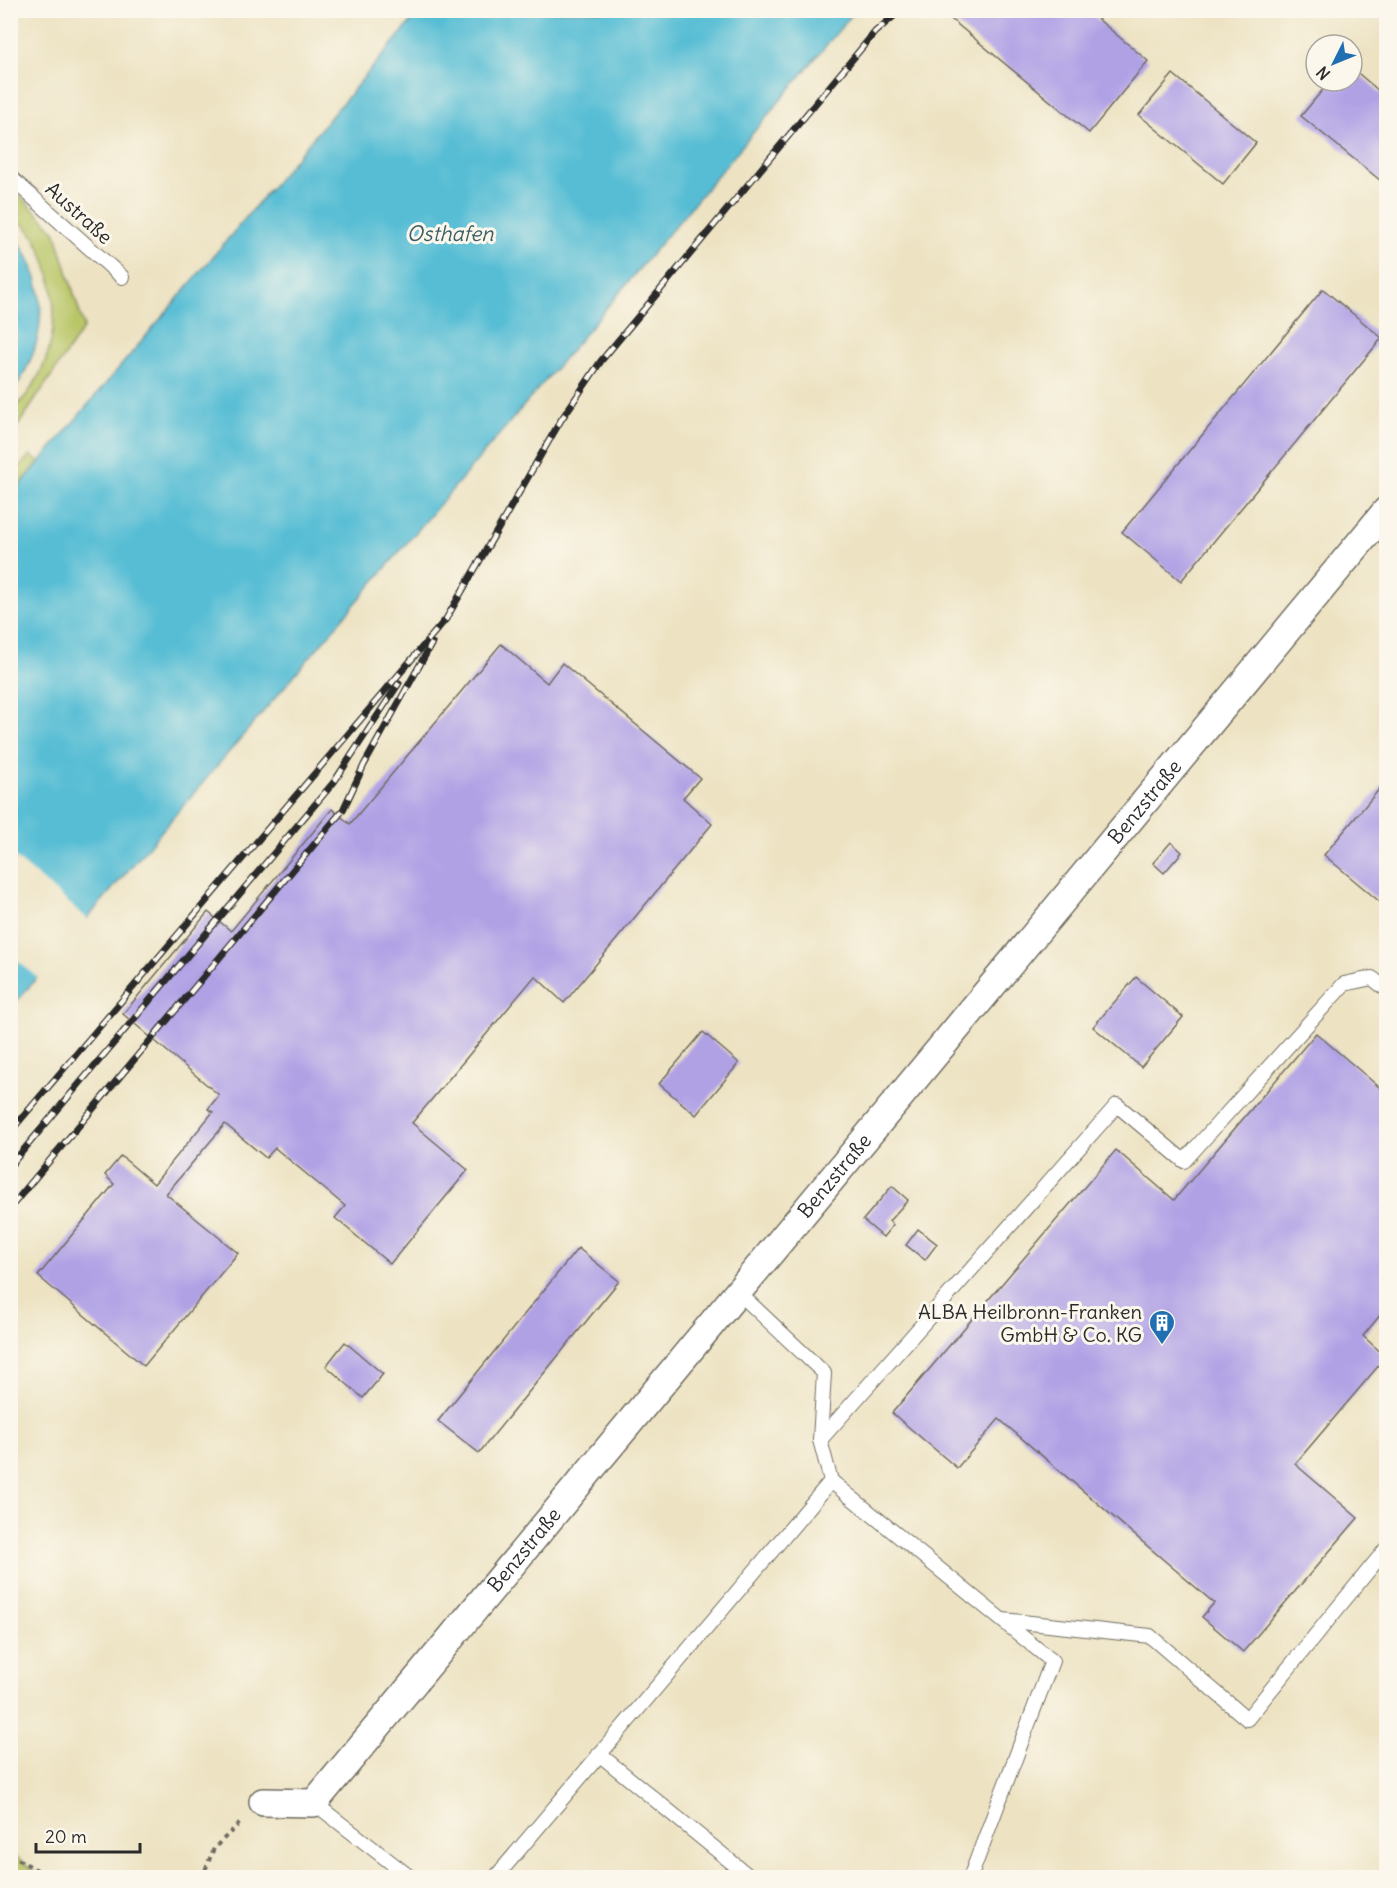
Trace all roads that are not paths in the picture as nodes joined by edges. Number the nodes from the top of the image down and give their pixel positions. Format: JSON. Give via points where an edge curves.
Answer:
{"nodes":[{"id":1,"x":10,"y":177,"type":"edge"},
{"id":2,"x":122,"y":277,"type":"dead end"},
{"id":3,"x":1386,"y":511,"type":"edge"},
{"id":4,"x":1386,"y":989,"type":"edge"},
{"id":5,"x":738,"y":1292,"type":"junction"},
{"id":6,"x":820,"y":1440,"type":"junction"},
{"id":7,"x":831,"y":1481,"type":"junction"},
{"id":8,"x":1386,"y":1549,"type":"edge"},
{"id":9,"x":1003,"y":1620,"type":"junction"},
{"id":10,"x":599,"y":1754,"type":"junction"},
{"id":11,"x":263,"y":1802,"type":"road end"},
{"id":12,"x":314,"y":1803,"type":"junction"},
{"id":13,"x":411,"y":1878,"type":"edge"},
{"id":14,"x":495,"y":1878,"type":"edge"},
{"id":15,"x":751,"y":1878,"type":"edge"},
{"id":16,"x":970,"y":1878,"type":"edge"}],
"edges":[{"from":1,"to":2,"type":"lane","name":"Austraße"},
{"from":3,"to":5,"type":"street","name":"Benzstraße"},
{"from":4,"to":6,"type":"lane","via":[[1372,978],[1344,984],[1184,1161],[1117,1105]]},
{"from":5,"to":6,"type":"lane","via":[[824,1373]]},
{"from":5,"to":12,"type":"street","name":"Benzstraße"},
{"from":6,"to":7,"type":"lane"},
{"from":7,"to":9,"type":"lane"},
{"from":7,"to":10,"type":"lane"},
{"from":8,"to":9,"type":"lane","via":[[1248,1719],[1150,1636]]},
{"from":9,"to":16,"type":"lane","via":[[1052,1660]]},
{"from":10,"to":14,"type":"lane"},
{"from":10,"to":15,"type":"lane"},
{"from":11,"to":12,"type":"street"},
{"from":12,"to":13,"type":"lane"}]}
